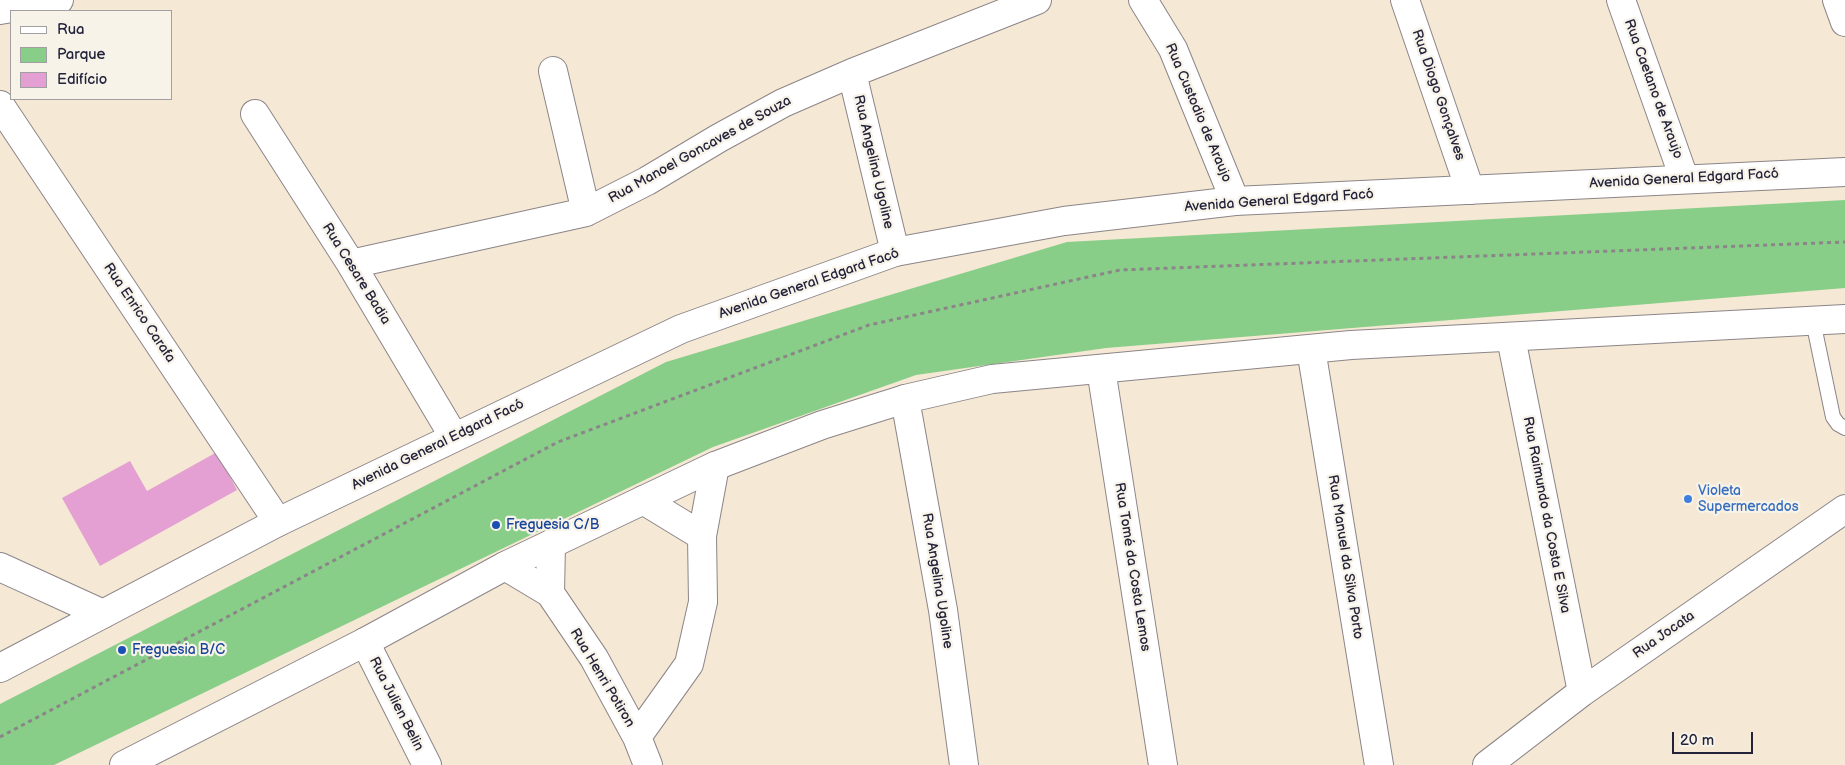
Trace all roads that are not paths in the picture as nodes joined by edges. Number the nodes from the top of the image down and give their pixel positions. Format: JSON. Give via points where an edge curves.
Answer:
{"nodes":[{"id":1,"x":59,"y":0,"type":"edge"},
{"id":2,"x":1037,"y":0,"type":"edge"},
{"id":3,"x":1143,"y":0,"type":"edge"},
{"id":4,"x":1405,"y":0,"type":"edge"},
{"id":5,"x":1621,"y":0,"type":"edge"},
{"id":6,"x":1837,"y":0,"type":"edge"},
{"id":7,"x":0,"y":10,"type":"edge"},
{"id":8,"x":1845,"y":22,"type":"edge"},
{"id":9,"x":553,"y":71,"type":"dead end"},
{"id":10,"x":852,"y":73,"type":"junction"},
{"id":11,"x":0,"y":105,"type":"edge"},
{"id":12,"x":255,"y":114,"type":"dead end"},
{"id":13,"x":1845,"y":172,"type":"edge"},
{"id":14,"x":1684,"y":178,"type":"junction"},
{"id":15,"x":1470,"y":190,"type":"junction"},
{"id":16,"x":1235,"y":201,"type":"junction"},
{"id":17,"x":586,"y":212,"type":"junction"},
{"id":18,"x":894,"y":252,"type":"junction"},
{"id":19,"x":351,"y":264,"type":"junction"},
{"id":20,"x":1845,"y":319,"type":"edge"},
{"id":21,"x":1813,"y":321,"type":"junction"},
{"id":22,"x":1510,"y":338,"type":"junction"},
{"id":23,"x":1311,"y":349,"type":"junction"},
{"id":24,"x":1101,"y":369,"type":"junction"},
{"id":25,"x":905,"y":399,"type":"junction"},
{"id":26,"x":1845,"y":428,"type":"edge"},
{"id":27,"x":454,"y":437,"type":"junction"},
{"id":28,"x":715,"y":466,"type":"junction"},
{"id":29,"x":642,"y":500,"type":"junction"},
{"id":30,"x":1845,"y":509,"type":"edge"},
{"id":31,"x":278,"y":522,"type":"junction"},
{"id":32,"x":702,"y":536,"type":"junction"},
{"id":33,"x":551,"y":544,"type":"junction"},
{"id":34,"x":505,"y":566,"type":"junction"},
{"id":35,"x":0,"y":567,"type":"edge"},
{"id":36,"x":550,"y":593,"type":"junction"},
{"id":37,"x":103,"y":614,"type":"junction"},
{"id":38,"x":365,"y":642,"type":"junction"},
{"id":39,"x":0,"y":668,"type":"edge"},
{"id":40,"x":1582,"y":692,"type":"junction"},
{"id":41,"x":637,"y":737,"type":"junction"},
{"id":42,"x":124,"y":765,"type":"edge"},
{"id":43,"x":427,"y":765,"type":"edge"},
{"id":44,"x":648,"y":765,"type":"edge"},
{"id":45,"x":964,"y":765,"type":"edge"},
{"id":46,"x":1162,"y":765,"type":"edge"},
{"id":47,"x":1379,"y":765,"type":"edge"},
{"id":48,"x":1487,"y":765,"type":"edge"}],
"edges":[{"from":1,"to":7,"type":"street"},
{"from":2,"to":10,"type":"street","name":"Rua Manoel Goncaves de Souza"},
{"from":3,"to":16,"type":"street","name":"Rua Custodio de Araujo","via":[[1173,49]]},
{"from":4,"to":15,"type":"street","name":"Rua Diogo Gonçalves"},
{"from":5,"to":14,"type":"street","name":"Rua Caetano de Araujo"},
{"from":6,"to":8,"type":"street"},
{"from":9,"to":17,"type":"street"},
{"from":10,"to":17,"type":"street","name":"Rua Manoel Goncaves de Souza","via":[[783,103]]},
{"from":10,"to":18,"type":"street","name":"Rua Angelina Ugoline"},
{"from":11,"to":31,"type":"street","name":"Rua Enrico Carafa"},
{"from":12,"to":19,"type":"street","name":"Rua Cesare Badia"},
{"from":13,"to":14,"type":"street","name":"Avenida General Edgard Facó"},
{"from":14,"to":15,"type":"street","name":"Avenida General Edgard Facó"},
{"from":15,"to":16,"type":"street","name":"Avenida General Edgard Facó"},
{"from":16,"to":18,"type":"street","name":"Avenida General Edgard Facó","via":[[1064,221]]},
{"from":17,"to":19,"type":"street","name":"Rua Manoel Goncaves de Souza"},
{"from":18,"to":27,"type":"street","name":"Avenida General Edgard Facó","via":[[681,329]]},
{"from":19,"to":27,"type":"street","name":"Rua Cesare Badia"},
{"from":20,"to":21,"type":"street"},
{"from":21,"to":22,"type":"street"},
{"from":21,"to":26,"type":"lane","via":[[1834,417]]},
{"from":22,"to":23,"type":"street","via":[[1351,344]]},
{"from":22,"to":40,"type":"street","name":"Rua Raimundo da Costa E Silva"},
{"from":23,"to":24,"type":"street"},
{"from":23,"to":47,"type":"street","name":"Rua Manuel da Silva Porto"},
{"from":24,"to":25,"type":"street","via":[[992,379]]},
{"from":24,"to":46,"type":"street","name":"Rua Tomé da Costa Lemos"},
{"from":25,"to":28,"type":"street","via":[[822,425]]},
{"from":25,"to":45,"type":"street","name":"Rua Angelina Ugoline","via":[[943,610]]},
{"from":27,"to":31,"type":"street","name":"Avenida General Edgard Facó"},
{"from":28,"to":29,"type":"street"},
{"from":28,"to":32,"type":"street"},
{"from":29,"to":32,"type":"street"},
{"from":29,"to":33,"type":"street"},
{"from":30,"to":40,"type":"street","name":"Rua Jocata"},
{"from":31,"to":37,"type":"street","name":"Avenida General Edgard Facó"},
{"from":32,"to":41,"type":"street","via":[[702,602],[689,664]]},
{"from":33,"to":34,"type":"street"},
{"from":33,"to":36,"type":"street"},
{"from":34,"to":36,"type":"street","name":"Rua Henri Potiron"},
{"from":34,"to":38,"type":"street"},
{"from":35,"to":37,"type":"street"},
{"from":36,"to":41,"type":"street","name":"Rua Henri Potiron","via":[[594,658]]},
{"from":37,"to":39,"type":"street","name":"Avenida General Edgard Facó"},
{"from":38,"to":42,"type":"street"},
{"from":38,"to":43,"type":"street","name":"Rua Julien Belin"},
{"from":40,"to":48,"type":"street","name":"Rua Jocata"},
{"from":41,"to":44,"type":"street","name":"Rua Henri Potiron"}]}
